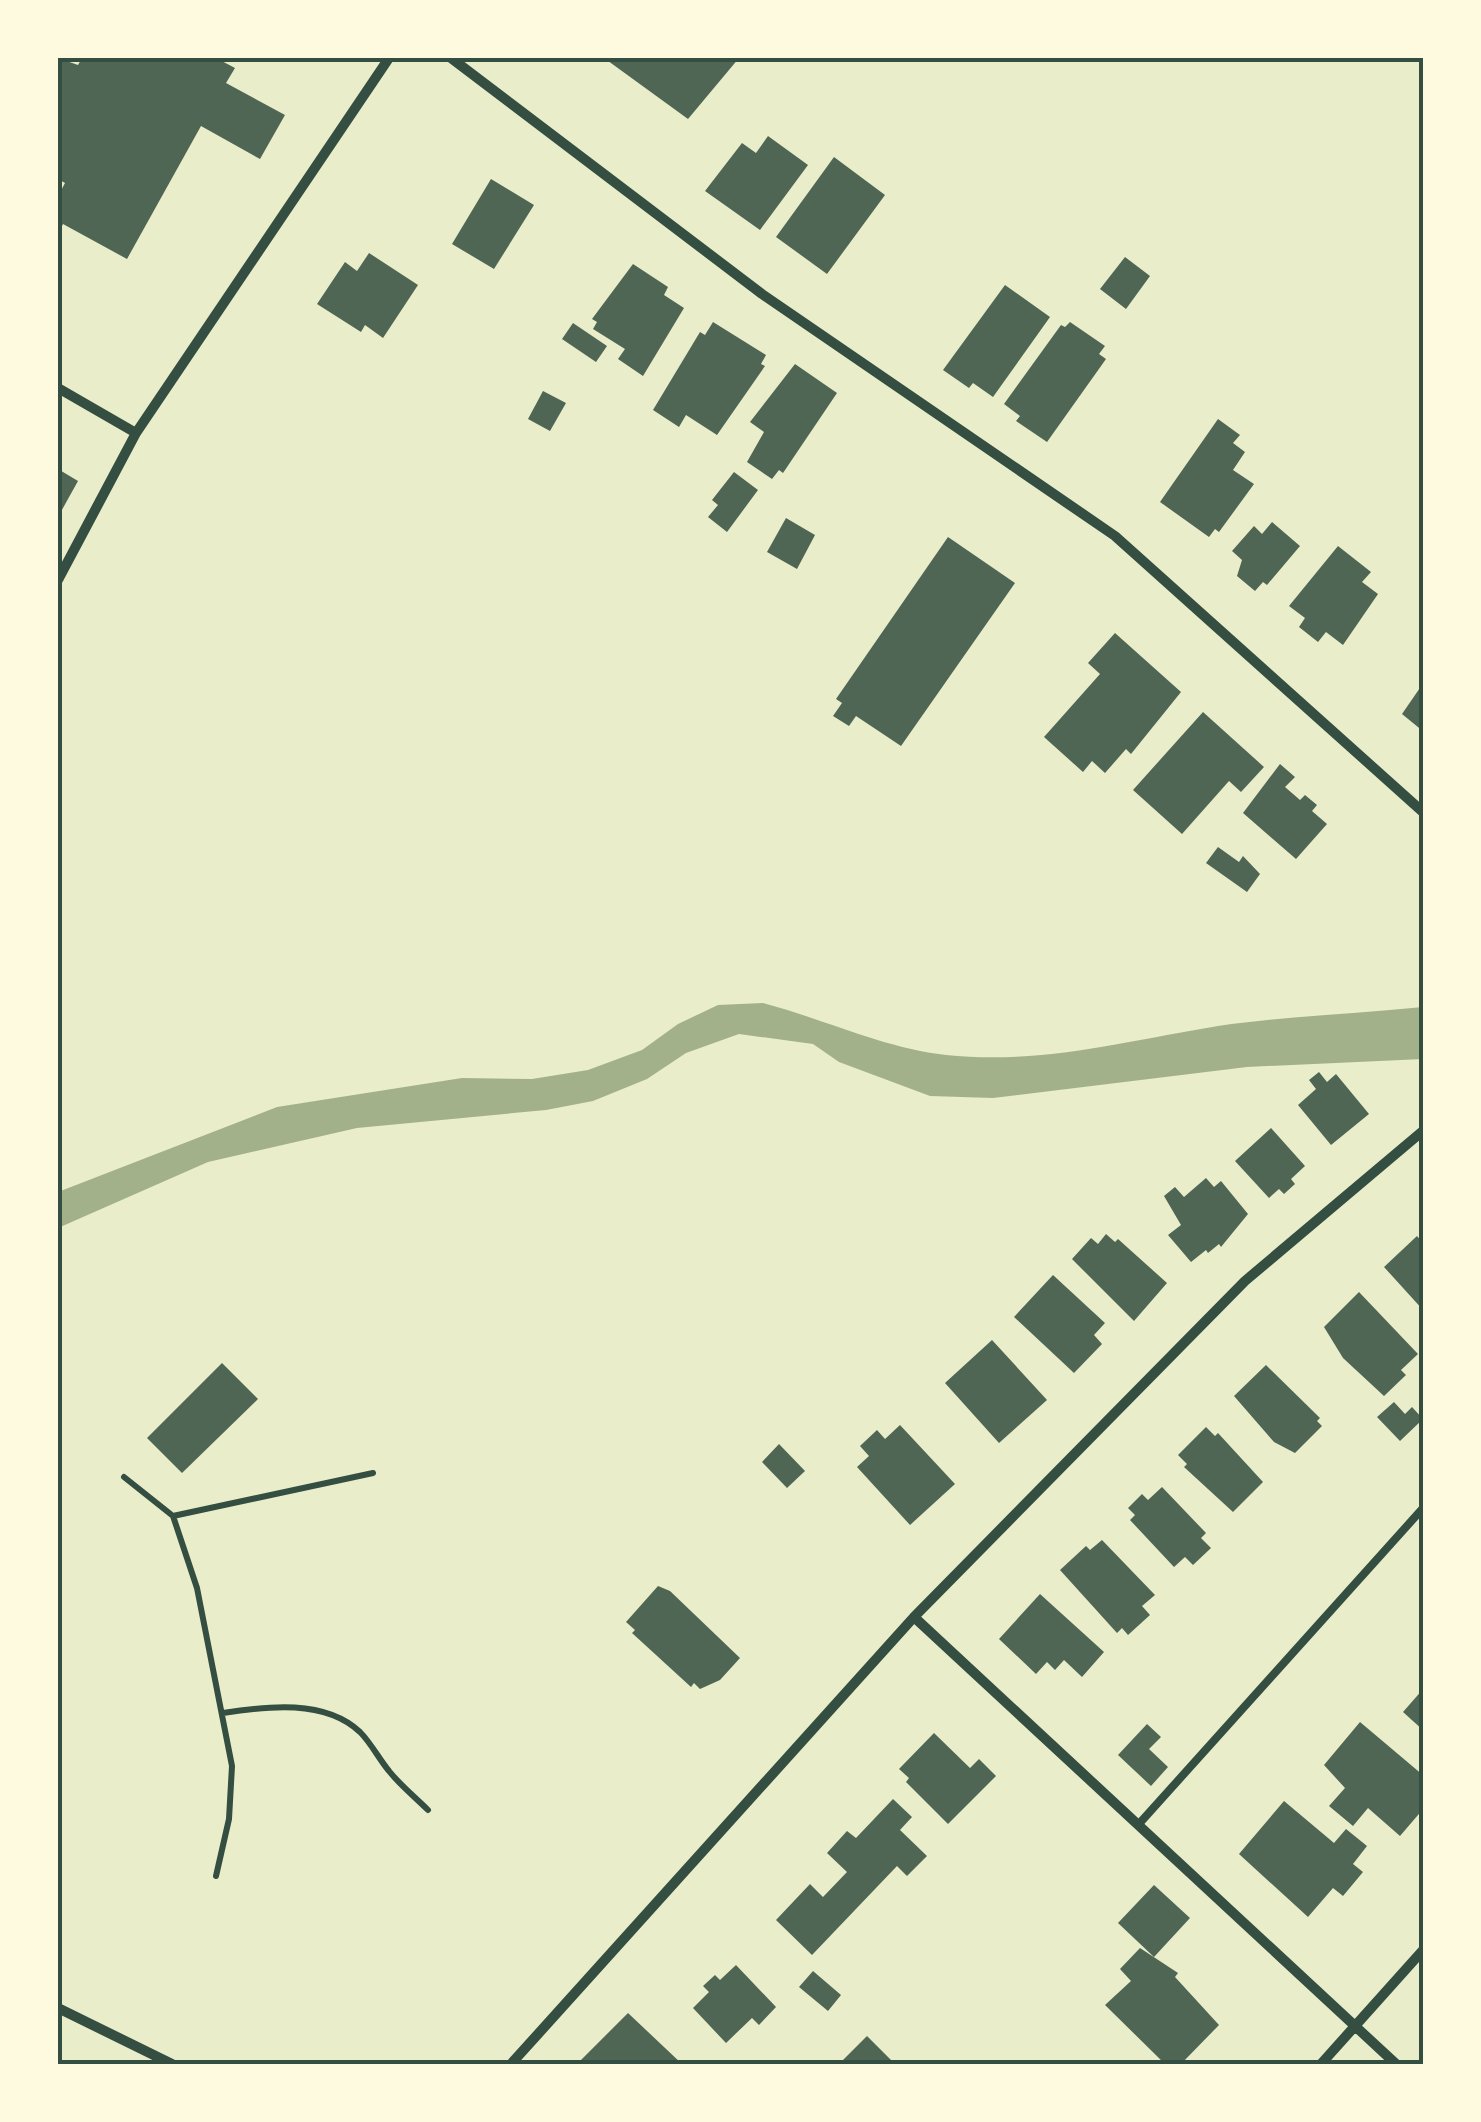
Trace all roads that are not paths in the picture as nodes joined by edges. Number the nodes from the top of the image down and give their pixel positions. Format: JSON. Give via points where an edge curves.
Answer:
{"nodes":[{"id":1,"x":390,"y":58,"type":"edge"},
{"id":2,"x":451,"y":58,"type":"edge"},
{"id":3,"x":58,"y":388,"type":"edge"},
{"id":4,"x":136,"y":433,"type":"junction"},
{"id":5,"x":58,"y":580,"type":"edge"},
{"id":6,"x":1424,"y":813,"type":"edge"},
{"id":7,"x":1424,"y":1130,"type":"edge"},
{"id":8,"x":1424,"y":1506,"type":"edge"},
{"id":9,"x":914,"y":1617,"type":"junction"},
{"id":10,"x":1138,"y":1825,"type":"junction"},
{"id":11,"x":1424,"y":1948,"type":"edge"},
{"id":12,"x":58,"y":2008,"type":"edge"},
{"id":13,"x":1355,"y":2026,"type":"junction"},
{"id":14,"x":172,"y":2064,"type":"edge"},
{"id":15,"x":511,"y":2064,"type":"edge"},
{"id":16,"x":1321,"y":2064,"type":"edge"},
{"id":17,"x":1396,"y":2064,"type":"edge"}],
"edges":[{"from":1,"to":4,"type":"street"},
{"from":2,"to":6,"type":"street","via":[[762,294],[1115,536]]},
{"from":3,"to":4,"type":"street"},
{"from":4,"to":5,"type":"street"},
{"from":7,"to":9,"type":"street","via":[[1245,1281]]},
{"from":8,"to":10,"type":"lane"},
{"from":9,"to":10,"type":"street"},
{"from":9,"to":15,"type":"street"},
{"from":10,"to":13,"type":"street"},
{"from":11,"to":13,"type":"street"},
{"from":12,"to":14,"type":"street"},
{"from":13,"to":16,"type":"street"},
{"from":13,"to":17,"type":"street"}]}
